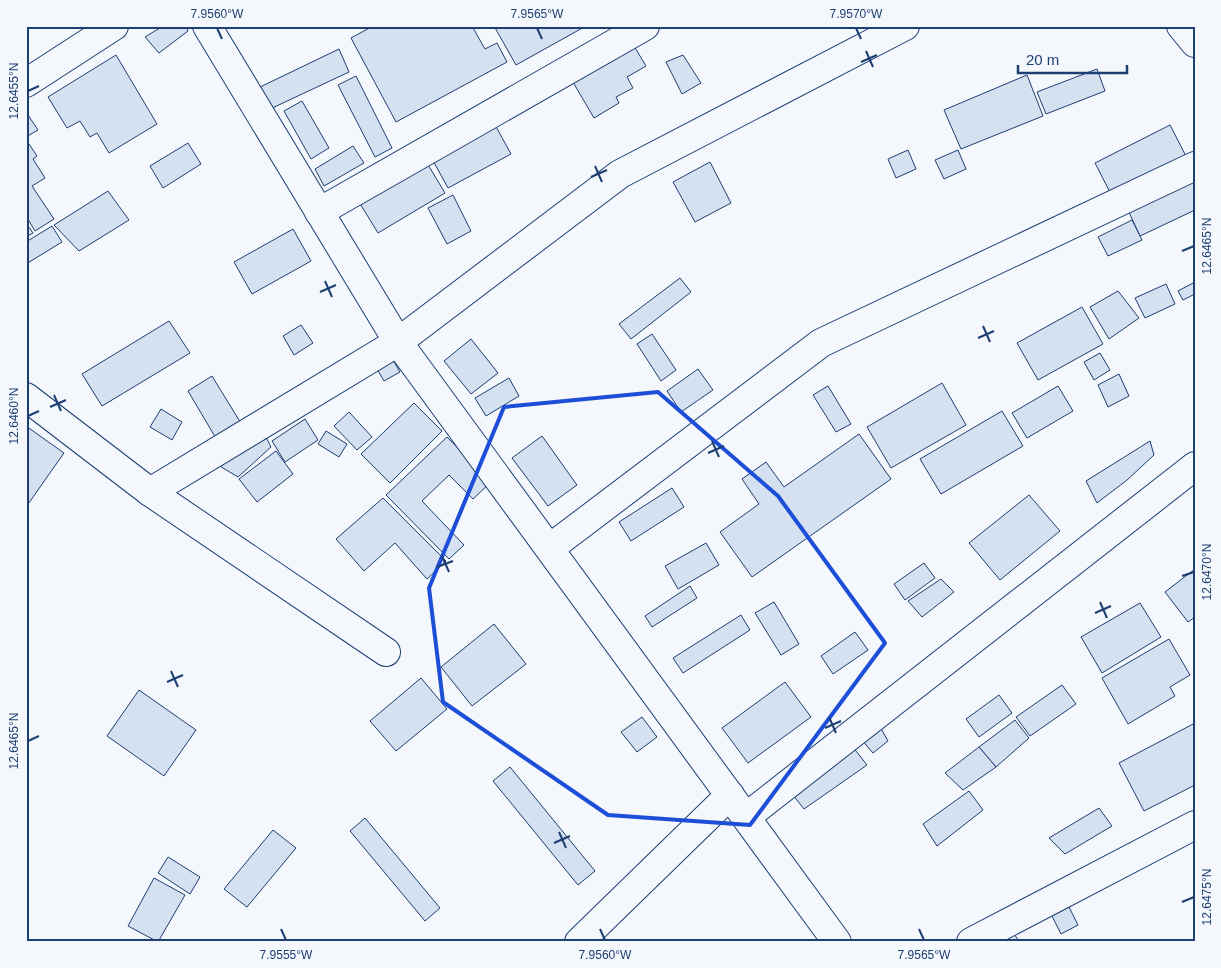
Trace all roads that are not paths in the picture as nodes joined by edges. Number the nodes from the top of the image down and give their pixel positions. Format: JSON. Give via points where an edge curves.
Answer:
{"nodes":[{"id":1,"x":114,"y":26,"type":"edge"},
{"id":2,"x":207,"y":26,"type":"edge"},
{"id":3,"x":646,"y":26,"type":"edge"},
{"id":4,"x":904,"y":26,"type":"edge"},
{"id":5,"x":1182,"y":26,"type":"edge"},
{"id":6,"x":1195,"y":43,"type":"edge"},
{"id":7,"x":26,"y":83,"type":"edge"},
{"id":8,"x":1195,"y":166,"type":"edge"},
{"id":9,"x":320,"y":212,"type":"junction"},
{"id":10,"x":398,"y":342,"type":"junction"},
{"id":11,"x":26,"y":397,"type":"edge"},
{"id":12,"x":1195,"y":466,"type":"edge"},
{"id":13,"x":150,"y":492,"type":"junction"},
{"id":14,"x":550,"y":548,"type":"junction"},
{"id":15,"x":386,"y":652,"type":"dead end"},
{"id":16,"x":738,"y":806,"type":"junction"},
{"id":17,"x":1195,"y":825,"type":"edge"},
{"id":18,"x":579,"y":942,"type":"edge"},
{"id":19,"x":837,"y":942,"type":"edge"},
{"id":20,"x":971,"y":942,"type":"edge"}],
"edges":[{"from":1,"to":7,"type":"street"},
{"from":2,"to":9,"type":"street"},
{"from":3,"to":9,"type":"street"},
{"from":4,"to":10,"type":"street","via":[[620,174]]},
{"from":5,"to":6,"type":"street"},
{"from":8,"to":14,"type":"street","via":[[821,344]]},
{"from":9,"to":10,"type":"street"},
{"from":10,"to":13,"type":"street"},
{"from":10,"to":14,"type":"street"},
{"from":11,"to":13,"type":"street"},
{"from":12,"to":16,"type":"street"},
{"from":13,"to":15,"type":"street"},
{"from":14,"to":16,"type":"street"},
{"from":16,"to":18,"type":"street"},
{"from":16,"to":19,"type":"street"},
{"from":17,"to":20,"type":"street"}]}
